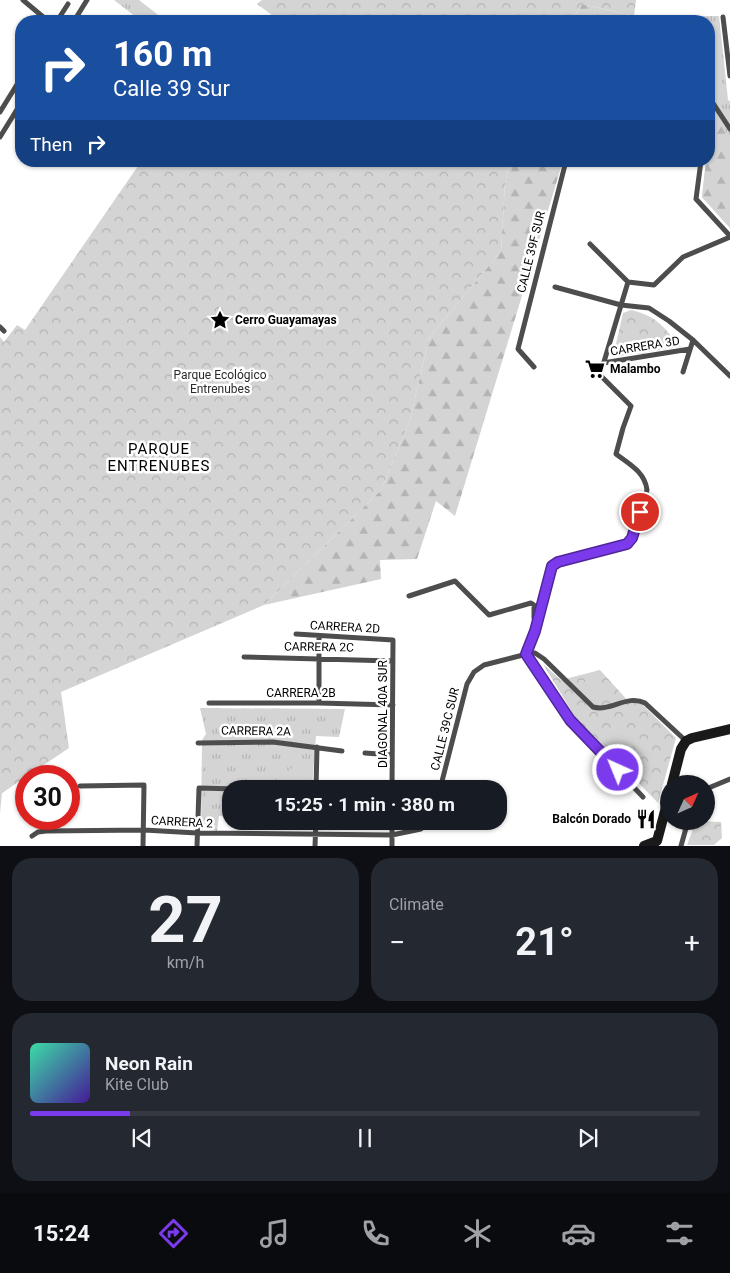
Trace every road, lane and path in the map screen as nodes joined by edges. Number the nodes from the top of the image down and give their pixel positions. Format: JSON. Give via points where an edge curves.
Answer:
{"nodes":[{"id":1,"x":23,"y":0,"type":"edge"},
{"id":2,"x":87,"y":0,"type":"edge"},
{"id":3,"x":68,"y":4,"type":"dead end"},
{"id":4,"x":41,"y":15,"type":"edge"},
{"id":5,"x":61,"y":15,"type":"edge"},
{"id":6,"x":78,"y":15,"type":"edge"},
{"id":7,"x":723,"y":17,"type":"dead end"},
{"id":8,"x":730,"y":76,"type":"edge"},
{"id":9,"x":15,"y":88,"type":"edge"},
{"id":10,"x":715,"y":106,"type":"edge"},
{"id":11,"x":0,"y":112,"type":"edge"},
{"id":12,"x":15,"y":112,"type":"edge"},
{"id":13,"x":730,"y":129,"type":"edge"},
{"id":14,"x":0,"y":136,"type":"edge"},
{"id":15,"x":564,"y":167,"type":"edge"},
{"id":16,"x":700,"y":167,"type":"edge"},
{"id":17,"x":730,"y":236,"type":"edge"},
{"id":18,"x":590,"y":244,"type":"dead end"},
{"id":19,"x":628,"y":282,"type":"junction"},
{"id":20,"x":556,"y":287,"type":"dead end"},
{"id":21,"x":621,"y":305,"type":"junction"},
{"id":22,"x":693,"y":340,"type":"junction"},
{"id":23,"x":690,"y":349,"type":"junction"},
{"id":24,"x":603,"y":363,"type":"junction"},
{"id":25,"x":534,"y":367,"type":"dead end"},
{"id":26,"x":683,"y":372,"type":"dead end"},
{"id":27,"x":730,"y":376,"type":"edge"},
{"id":28,"x":409,"y":596,"type":"dead end"},
{"id":29,"x":538,"y":620,"type":"junction"},
{"id":30,"x":296,"y":634,"type":"dead end"},
{"id":31,"x":320,"y":636,"type":"junction"},
{"id":32,"x":393,"y":640,"type":"joint"},
{"id":33,"x":526,"y":654,"type":"junction"},
{"id":34,"x":244,"y":657,"type":"dead end"},
{"id":35,"x":320,"y":659,"type":"junction"},
{"id":36,"x":393,"y":661,"type":"junction"},
{"id":37,"x":209,"y":703,"type":"dead end"},
{"id":38,"x":319,"y":703,"type":"junction"},
{"id":39,"x":393,"y":705,"type":"junction"},
{"id":40,"x":730,"y":729,"type":"edge"},
{"id":41,"x":686,"y":742,"type":"junction"},
{"id":42,"x":198,"y":743,"type":"dead end"},
{"id":43,"x":317,"y":747,"type":"junction"},
{"id":44,"x":342,"y":751,"type":"dead end"},
{"id":45,"x":365,"y":752,"type":"dead end"},
{"id":46,"x":392,"y":755,"type":"junction"},
{"id":47,"x":674,"y":775,"type":"edge"},
{"id":48,"x":730,"y":779,"type":"edge"},
{"id":49,"x":316,"y":780,"type":"edge"},
{"id":50,"x":392,"y":780,"type":"edge"},
{"id":51,"x":442,"y":780,"type":"edge"},
{"id":52,"x":715,"y":785,"type":"edge"},
{"id":53,"x":80,"y":786,"type":"dead end"},
{"id":54,"x":222,"y":789,"type":"edge"},
{"id":55,"x":643,"y":797,"type":"dead end"},
{"id":56,"x":144,"y":830,"type":"junction"},
{"id":57,"x":315,"y":830,"type":"edge"},
{"id":58,"x":392,"y":830,"type":"edge"},
{"id":59,"x":416,"y":830,"type":"edge"},
{"id":60,"x":660,"y":830,"type":"edge"},
{"id":61,"x":685,"y":830,"type":"edge"},
{"id":62,"x":197,"y":833,"type":"junction"},
{"id":63,"x":315,"y":835,"type":"junction"},
{"id":64,"x":392,"y":835,"type":"junction"},
{"id":65,"x":32,"y":836,"type":"dead end"},
{"id":66,"x":144,"y":846,"type":"edge"},
{"id":67,"x":197,"y":846,"type":"edge"},
{"id":68,"x":315,"y":846,"type":"edge"},
{"id":69,"x":392,"y":846,"type":"edge"},
{"id":70,"x":644,"y":846,"type":"edge"},
{"id":71,"x":681,"y":846,"type":"edge"}],
"edges":[{"from":1,"to":4,"type":"street"},
{"from":2,"to":6,"type":"street"},
{"from":3,"to":5,"type":"street"},
{"from":7,"to":8,"type":"street"},
{"from":9,"to":11,"type":"street"},
{"from":10,"to":13,"type":"street"},
{"from":12,"to":14,"type":"street"},
{"from":15,"to":25,"type":"street","name":"CALLE 39F SUR","via":[[518,349]]},
{"from":16,"to":17,"type":"street","via":[[696,199]]},
{"from":17,"to":19,"type":"street","via":[[682,257],[654,285]]},
{"from":18,"to":19,"type":"street"},
{"from":19,"to":21,"type":"street"},
{"from":20,"to":21,"type":"street"},
{"from":21,"to":22,"type":"street","via":[[649,308]]},
{"from":21,"to":24,"type":"street"},
{"from":22,"to":23,"type":"street"},
{"from":22,"to":27,"type":"street"},
{"from":23,"to":24,"type":"street","name":"CARRERA 3D"},
{"from":23,"to":26,"type":"street"},
{"from":24,"to":29,"type":"street","via":[[600,374],[631,406],[616,454],[640,473],[647,490],[632,538],[626,545],[553,564]]},
{"from":28,"to":29,"type":"street","via":[[455,581],[489,615],[531,603],[534,605],[534,618]]},
{"from":29,"to":33,"type":"street"},
{"from":30,"to":31,"type":"street","name":"CARRERA 2D"},
{"from":31,"to":32,"type":"street","name":"CARRERA 2D"},
{"from":31,"to":35,"type":"street"},
{"from":32,"to":36,"type":"street","name":"DIAGONAL 40A SUR"},
{"from":33,"to":41,"type":"street","via":[[534,653],[544,658],[596,708],[640,700]]},
{"from":33,"to":51,"type":"street","name":"CALLE 39C SUR","via":[[484,665],[471,676]]},
{"from":33,"to":55,"type":"street","via":[[570,720]]},
{"from":34,"to":35,"type":"street","name":"CARRERA 2C"},
{"from":35,"to":36,"type":"street","name":"CARRERA 2C"},
{"from":35,"to":38,"type":"street"},
{"from":36,"to":39,"type":"street","name":"DIAGONAL 40A SUR"},
{"from":37,"to":38,"type":"street","name":"CARRERA 2B"},
{"from":38,"to":39,"type":"street","name":"CARRERA 2B"},
{"from":39,"to":46,"type":"street","name":"DIAGONAL 40A SUR"},
{"from":40,"to":41,"type":"main road"},
{"from":41,"to":47,"type":"main road"},
{"from":42,"to":43,"type":"street","name":"CARRERA 2A","via":[[274,742]]},
{"from":43,"to":44,"type":"street","name":"CARRERA 2A"},
{"from":43,"to":49,"type":"street"},
{"from":45,"to":46,"type":"street"},
{"from":46,"to":50,"type":"street","name":"DIAGONAL 40A SUR"},
{"from":48,"to":52,"type":"street"},
{"from":53,"to":56,"type":"street","via":[[144,785]]},
{"from":54,"to":62,"type":"street","via":[[199,788]]},
{"from":56,"to":62,"type":"street","name":"CARRERA 2"},
{"from":56,"to":65,"type":"street","name":"CARRERA 2","via":[[46,831]]},
{"from":56,"to":66,"type":"street"},
{"from":57,"to":63,"type":"street"},
{"from":58,"to":64,"type":"street"},
{"from":59,"to":64,"type":"street"},
{"from":60,"to":70,"type":"main road","via":[[657,841]]},
{"from":61,"to":71,"type":"street"},
{"from":62,"to":63,"type":"street","name":"CARRERA 2"},
{"from":62,"to":67,"type":"street"},
{"from":63,"to":64,"type":"street","name":"CARRERA 2"},
{"from":63,"to":68,"type":"street"},
{"from":64,"to":69,"type":"street"}]}
